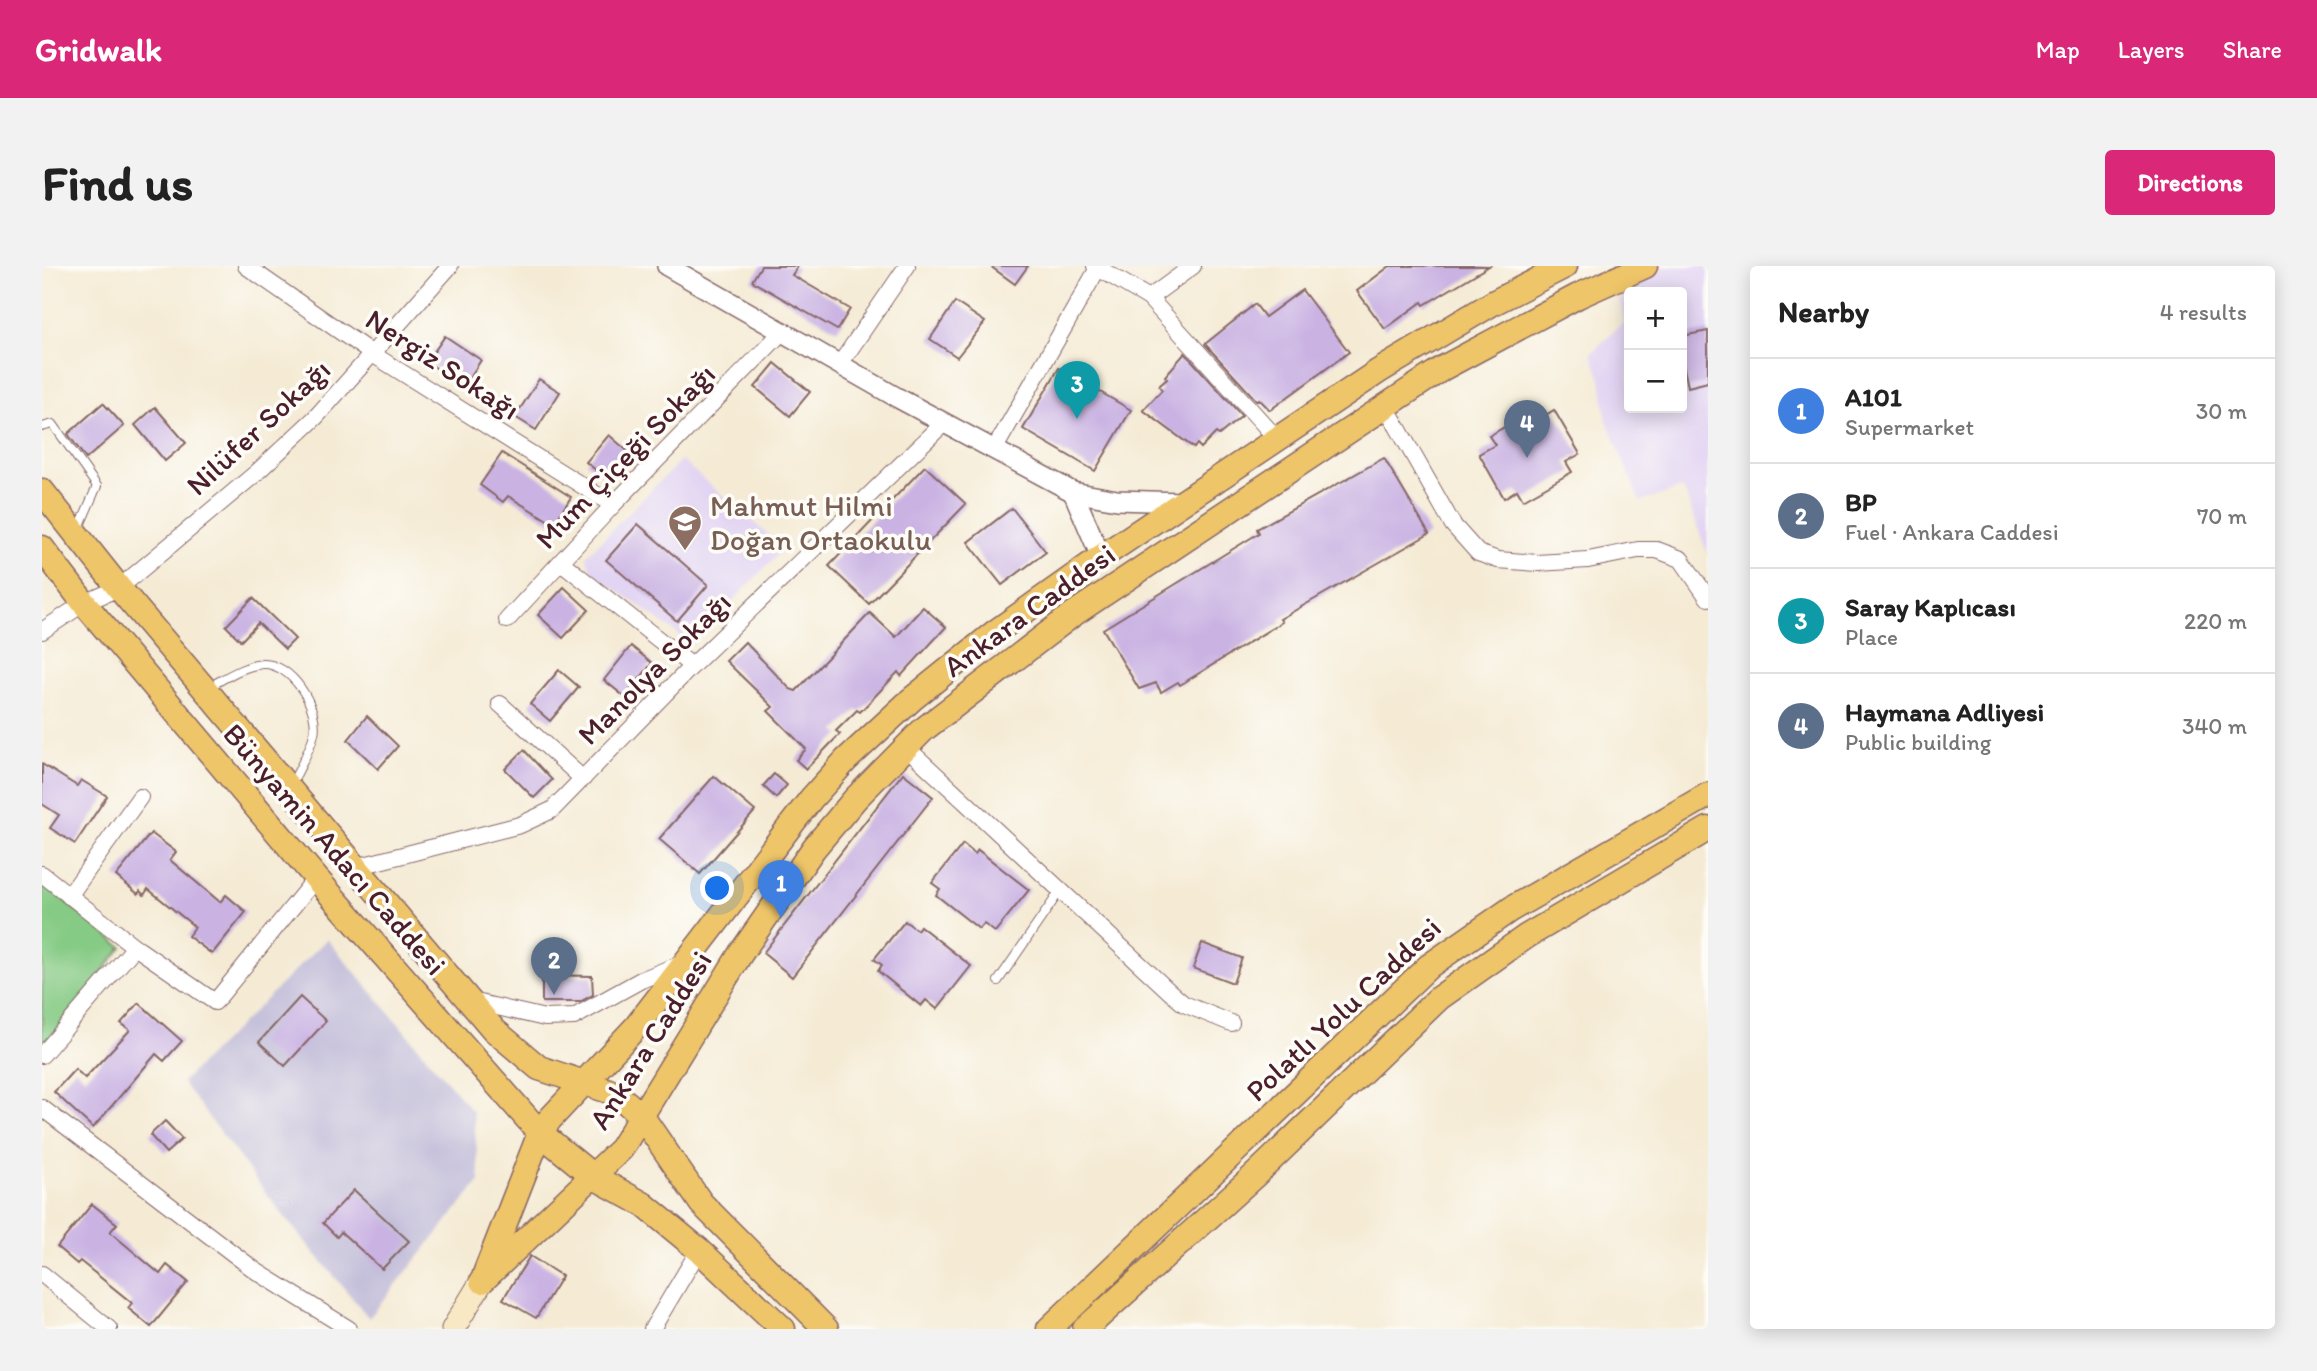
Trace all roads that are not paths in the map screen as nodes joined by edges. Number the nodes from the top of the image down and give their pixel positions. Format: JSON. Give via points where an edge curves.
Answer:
{"nodes":[{"id":1,"x":246,"y":266,"type":"edge"},
{"id":2,"x":450,"y":266,"type":"edge"},
{"id":3,"x":667,"y":266,"type":"edge"},
{"id":4,"x":907,"y":266,"type":"edge"},
{"id":5,"x":1193,"y":266,"type":"edge"},
{"id":6,"x":1565,"y":266,"type":"edge"},
{"id":7,"x":1645,"y":266,"type":"edge"},
{"id":8,"x":1096,"y":267,"type":"edge"},
{"id":9,"x":1149,"y":299,"type":"junction"},
{"id":10,"x":783,"y":331,"type":"junction"},
{"id":11,"x":374,"y":355,"type":"junction"},
{"id":12,"x":840,"y":365,"type":"junction"},
{"id":13,"x":1385,"y":405,"type":"junction"},
{"id":14,"x":944,"y":423,"type":"junction"},
{"id":15,"x":42,"y":427,"type":"edge"},
{"id":16,"x":1278,"y":440,"type":"junction"},
{"id":17,"x":994,"y":450,"type":"junction"},
{"id":18,"x":42,"y":491,"type":"edge"},
{"id":19,"x":1073,"y":492,"type":"junction"},
{"id":20,"x":1182,"y":502,"type":"junction"},
{"id":21,"x":613,"y":505,"type":"junction"},
{"id":22,"x":75,"y":536,"type":"junction"},
{"id":23,"x":42,"y":548,"type":"edge"},
{"id":24,"x":1101,"y":556,"type":"junction"},
{"id":25,"x":561,"y":562,"type":"junction"},
{"id":26,"x":119,"y":588,"type":"junction"},
{"id":27,"x":1708,"y":598,"type":"edge"},
{"id":28,"x":84,"y":603,"type":"junction"},
{"id":29,"x":507,"y":620,"type":"dead end"},
{"id":30,"x":42,"y":631,"type":"edge"},
{"id":31,"x":692,"y":666,"type":"junction"},
{"id":32,"x":205,"y":690,"type":"junction"},
{"id":33,"x":500,"y":704,"type":"dead end"},
{"id":34,"x":905,"y":746,"type":"junction"},
{"id":35,"x":583,"y":779,"type":"junction"},
{"id":36,"x":289,"y":790,"type":"junction"},
{"id":37,"x":1708,"y":796,"type":"edge"},
{"id":38,"x":140,"y":797,"type":"dead end"},
{"id":39,"x":1708,"y":829,"type":"edge"},
{"id":40,"x":356,"y":867,"type":"junction"},
{"id":41,"x":42,"y":874,"type":"edge"},
{"id":42,"x":316,"y":878,"type":"junction"},
{"id":43,"x":1060,"y":891,"type":"junction"},
{"id":44,"x":69,"y":896,"type":"junction"},
{"id":45,"x":135,"y":947,"type":"junction"},
{"id":46,"x":685,"y":962,"type":"junction"},
{"id":47,"x":998,"y":981,"type":"dead end"},
{"id":48,"x":468,"y":1000,"type":"junction"},
{"id":49,"x":1231,"y":1023,"type":"dead end"},
{"id":50,"x":42,"y":1055,"type":"edge"},
{"id":51,"x":586,"y":1083,"type":"junction"},
{"id":52,"x":42,"y":1108,"type":"edge"},
{"id":53,"x":643,"y":1118,"type":"junction"},
{"id":54,"x":540,"y":1133,"type":"junction"},
{"id":55,"x":594,"y":1177,"type":"junction"},
{"id":56,"x":699,"y":1250,"type":"junction"},
{"id":57,"x":42,"y":1274,"type":"edge"},
{"id":58,"x":482,"y":1281,"type":"junction"},
{"id":59,"x":1050,"y":1326,"type":"edge"},
{"id":60,"x":826,"y":1328,"type":"edge"},
{"id":61,"x":109,"y":1329,"type":"edge"},
{"id":62,"x":349,"y":1329,"type":"edge"},
{"id":63,"x":453,"y":1329,"type":"edge"},
{"id":64,"x":652,"y":1329,"type":"edge"},
{"id":65,"x":783,"y":1329,"type":"edge"},
{"id":66,"x":1085,"y":1329,"type":"edge"}],
"edges":[{"from":1,"to":11,"type":"street","name":"Nergiz Sokağı"},
{"from":2,"to":11,"type":"street","name":"Nilüfer Sokağı"},
{"from":3,"to":10,"type":"street"},
{"from":4,"to":12,"type":"street"},
{"from":5,"to":9,"type":"street"},
{"from":6,"to":16,"type":"main road","name":"Ankara Caddesi","via":[[1400,358]]},
{"from":7,"to":13,"type":"main road","name":"Ankara Caddesi","via":[[1503,334]]},
{"from":8,"to":9,"type":"street"},
{"from":8,"to":17,"type":"street"},
{"from":9,"to":16,"type":"street"},
{"from":10,"to":12,"type":"street"},
{"from":10,"to":21,"type":"street","name":"Mum Çiçeği Sokağı"},
{"from":11,"to":21,"type":"street","name":"Nergiz Sokağı"},
{"from":11,"to":26,"type":"street","name":"Nilüfer Sokağı","via":[[255,474]]},
{"from":12,"to":14,"type":"street"},
{"from":13,"to":27,"type":"street","via":[[1453,524],[1478,552],[1499,560],[1537,563],[1657,550],[1681,559]]},
{"from":13,"to":34,"type":"main road","name":"Ankara Caddesi","via":[[1072,615],[963,696]]},
{"from":14,"to":17,"type":"street"},
{"from":14,"to":31,"type":"street","name":"Manolya Sokağı"},
{"from":15,"to":22,"type":"lane","via":[[53,425],[97,486]]},
{"from":16,"to":20,"type":"main road","name":"Ankara Caddesi"},
{"from":17,"to":19,"type":"street"},
{"from":18,"to":22,"type":"main road"},
{"from":19,"to":20,"type":"street","via":[[1117,500]]},
{"from":19,"to":24,"type":"street"},
{"from":20,"to":24,"type":"main road","name":"Ankara Caddesi"},
{"from":21,"to":25,"type":"street","name":"Mum Çiçeği Sokağı"},
{"from":22,"to":26,"type":"main road"},
{"from":23,"to":28,"type":"main road","name":"Bünyamin Adacı Caddesi"},
{"from":24,"to":46,"type":"main road","name":"Ankara Caddesi","via":[[994,633],[883,724],[811,799]]},
{"from":25,"to":29,"type":"street","name":"Mum Çiçeği Sokağı"},
{"from":25,"to":31,"type":"street"},
{"from":26,"to":28,"type":"street","name":"Nilüfer Sokağı"},
{"from":26,"to":32,"type":"main road"},
{"from":28,"to":30,"type":"street","name":"Nilüfer Sokağı"},
{"from":28,"to":42,"type":"main road","name":"Bünyamin Adacı Caddesi"},
{"from":31,"to":35,"type":"street","name":"Manolya Sokağı"},
{"from":32,"to":36,"type":"main road"},
{"from":32,"to":36,"type":"lane","via":[[246,667],[264,664],[279,668],[292,680],[315,717],[314,735]]},
{"from":33,"to":35,"type":"street"},
{"from":34,"to":43,"type":"street"},
{"from":34,"to":53,"type":"main road","name":"Ankara Caddesi","via":[[833,825],[774,905],[704,1012]]},
{"from":35,"to":40,"type":"street","name":"Manolya Sokağı","via":[[552,810],[536,819]]},
{"from":36,"to":40,"type":"main road"},
{"from":37,"to":59,"type":"main road","name":"Polatlı Yolu Caddesi","via":[[1510,909],[1429,966]]},
{"from":38,"to":44,"type":"street"},
{"from":39,"to":66,"type":"main road","name":"Polatlı Yolu Caddesi","via":[[1527,936],[1439,998],[1254,1176]]},
{"from":40,"to":48,"type":"main road"},
{"from":41,"to":44,"type":"street"},
{"from":42,"to":45,"type":"street","via":[[215,1002]]},
{"from":42,"to":54,"type":"main road","name":"Bünyamin Adacı Caddesi"},
{"from":43,"to":47,"type":"lane"},
{"from":43,"to":49,"type":"street","via":[[1184,1004]]},
{"from":44,"to":45,"type":"street"},
{"from":45,"to":50,"type":"street"},
{"from":46,"to":48,"type":"street","via":[[641,979],[574,1017],[545,1018]]},
{"from":46,"to":51,"type":"main road","name":"Ankara Caddesi"},
{"from":48,"to":51,"type":"main road","via":[[524,1058],[554,1075]]},
{"from":51,"to":53,"type":"main road","via":[[609,1091]]},
{"from":51,"to":54,"type":"main road","name":"Ankara Caddesi"},
{"from":52,"to":62,"type":"street","via":[[256,1271]]},
{"from":53,"to":55,"type":"main road","name":"Ankara Caddesi"},
{"from":53,"to":60,"type":"main road","via":[[701,1203]]},
{"from":54,"to":55,"type":"main road","name":"Bünyamin Adacı Caddesi"},
{"from":54,"to":58,"type":"main road","name":"Ankara Caddesi"},
{"from":55,"to":56,"type":"main road","name":"Bünyamin Adacı Caddesi","via":[[643,1205]]},
{"from":55,"to":58,"type":"main road","name":"Ankara Caddesi"},
{"from":56,"to":64,"type":"street"},
{"from":56,"to":65,"type":"main road","name":"Bünyamin Adacı Caddesi"},
{"from":57,"to":61,"type":"street"},
{"from":58,"to":63,"type":"main road"}]}
